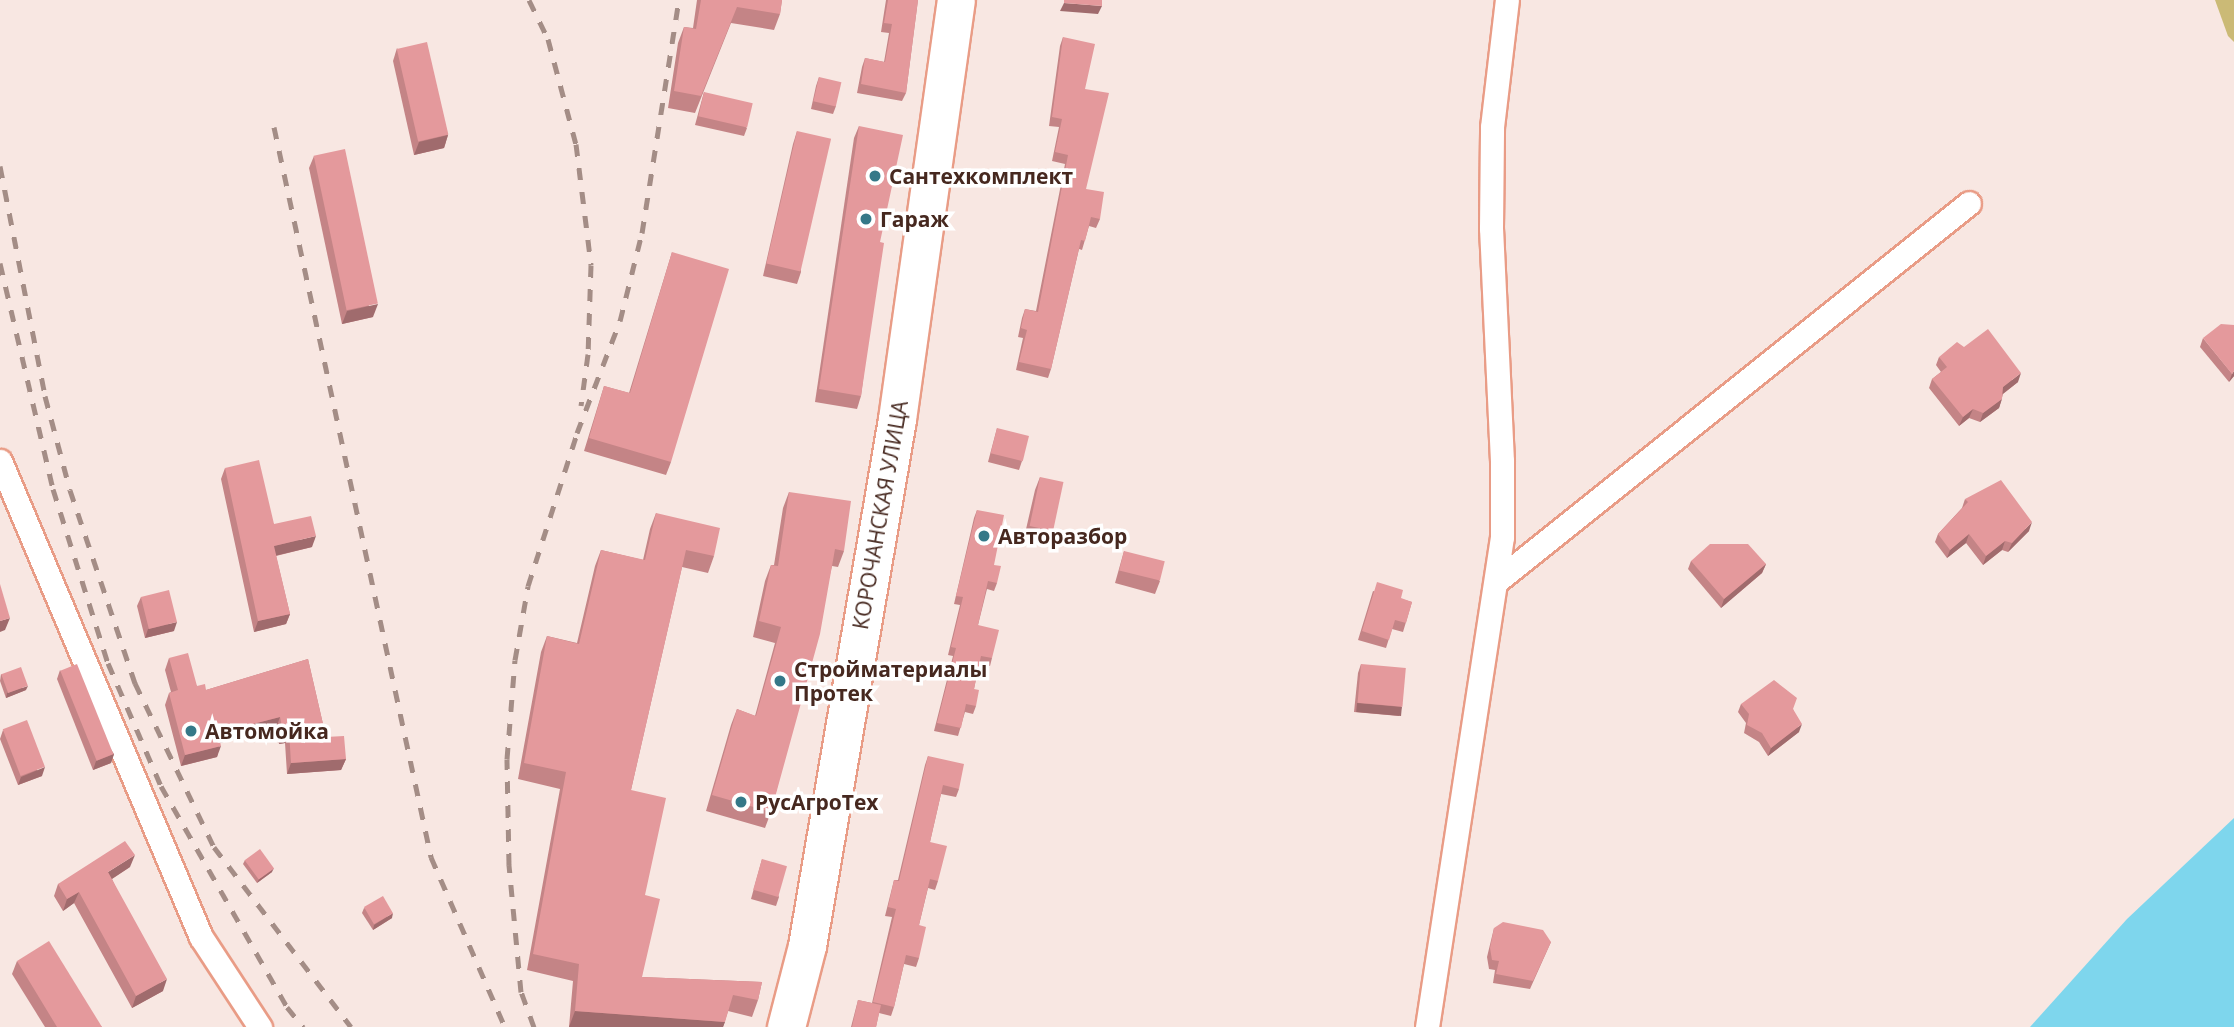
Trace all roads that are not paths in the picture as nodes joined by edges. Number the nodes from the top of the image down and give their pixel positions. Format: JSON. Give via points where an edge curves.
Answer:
{"nodes":[{"id":1,"x":956,"y":0,"type":"edge"},
{"id":2,"x":974,"y":0,"type":"edge"},
{"id":3,"x":1507,"y":0,"type":"edge"},
{"id":4,"x":1969,"y":203,"type":"dead end"},
{"id":5,"x":0,"y":461,"type":"edge"},
{"id":6,"x":1498,"y":580,"type":"junction"},
{"id":7,"x":260,"y":1027,"type":"edge"},
{"id":8,"x":786,"y":1027,"type":"edge"},
{"id":9,"x":806,"y":1027,"type":"edge"},
{"id":10,"x":1427,"y":1027,"type":"edge"}],
"edges":[{"from":1,"to":8,"type":"main road","name":"КОРОЧАНСКАЯ УЛИЦА","via":[[897,419],[807,946]]},
{"from":2,"to":9,"type":"main road","name":"КОРОЧАНСКАЯ УЛИЦА","via":[[914,430],[826,947]]},
{"from":3,"to":6,"type":"street","via":[[1492,127],[1502,461]]},
{"from":4,"to":6,"type":"street"},
{"from":5,"to":7,"type":"street","via":[[201,937]]},
{"from":6,"to":10,"type":"street"}]}
